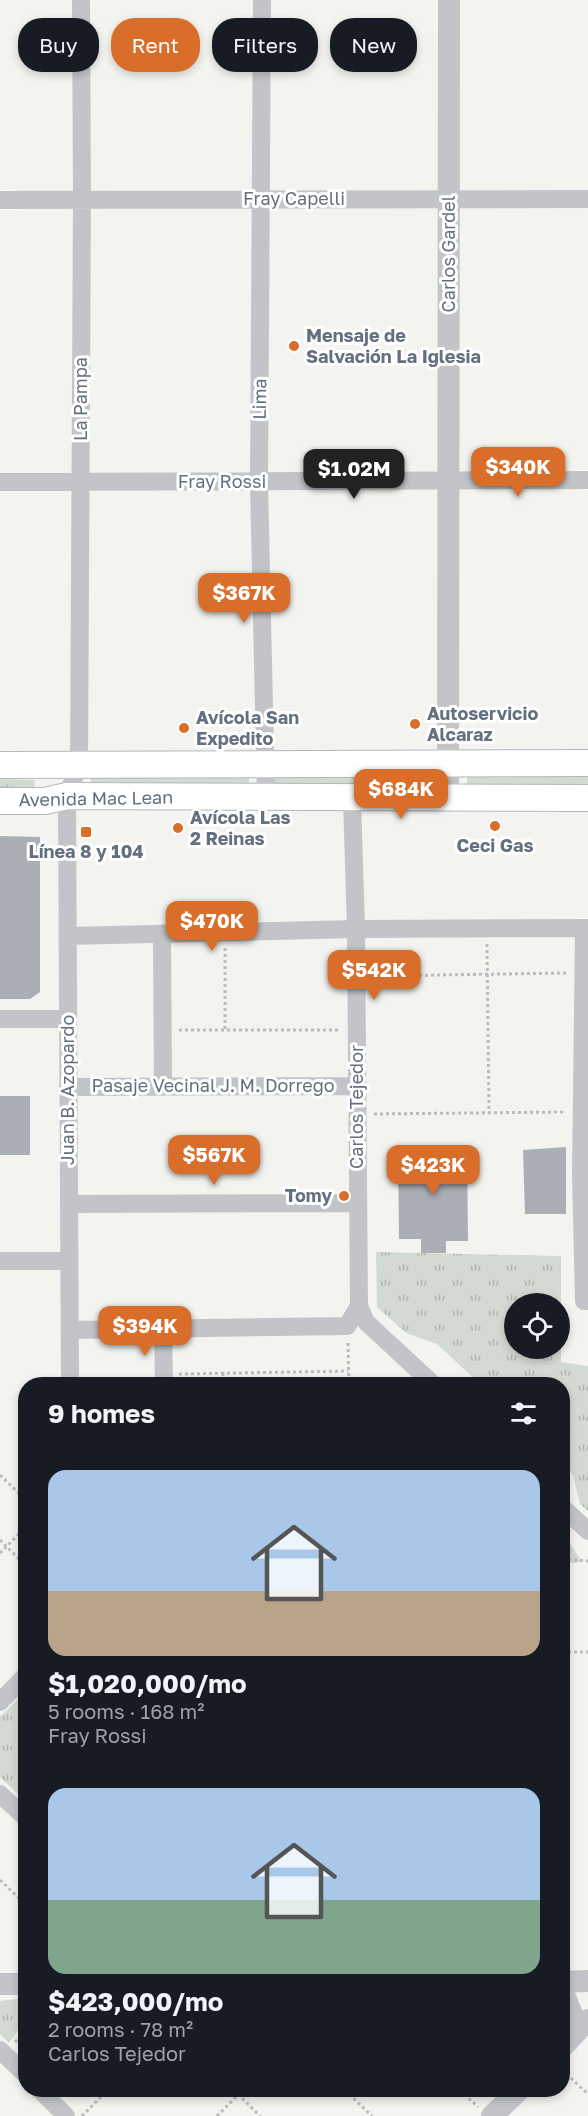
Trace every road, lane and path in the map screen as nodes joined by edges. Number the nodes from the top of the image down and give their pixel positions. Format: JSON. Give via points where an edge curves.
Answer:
{"nodes":[{"id":1,"x":81,"y":0,"type":"edge"},
{"id":2,"x":262,"y":0,"type":"edge"},
{"id":3,"x":449,"y":0,"type":"edge"},
{"id":4,"x":262,"y":198,"type":"junction"},
{"id":5,"x":0,"y":200,"type":"edge"},
{"id":6,"x":82,"y":200,"type":"junction"},
{"id":7,"x":449,"y":200,"type":"junction"},
{"id":8,"x":588,"y":200,"type":"edge"},
{"id":9,"x":449,"y":480,"type":"junction"},
{"id":10,"x":588,"y":480,"type":"edge"},
{"id":11,"x":0,"y":482,"type":"edge"},
{"id":12,"x":81,"y":482,"type":"junction"},
{"id":13,"x":259,"y":483,"type":"junction"},
{"id":14,"x":588,"y":763,"type":"edge"},
{"id":15,"x":266,"y":764,"type":"junction"},
{"id":16,"x":448,"y":764,"type":"junction"},
{"id":17,"x":0,"y":765,"type":"edge"},
{"id":18,"x":79,"y":765,"type":"junction"},
{"id":19,"x":67,"y":796,"type":"junction"},
{"id":20,"x":448,"y":797,"type":"junction"},
{"id":21,"x":266,"y":798,"type":"junction"},
{"id":22,"x":588,"y":798,"type":"edge"},
{"id":23,"x":352,"y":799,"type":"junction"},
{"id":24,"x":0,"y":801,"type":"edge"},
{"id":25,"x":486,"y":929,"type":"junction"},
{"id":26,"x":586,"y":929,"type":"edge"},
{"id":27,"x":356,"y":930,"type":"junction"},
{"id":28,"x":225,"y":934,"type":"junction"},
{"id":29,"x":162,"y":935,"type":"junction"},
{"id":30,"x":68,"y":936,"type":"junction"},
{"id":31,"x":586,"y":972,"type":"junction"},
{"id":32,"x":489,"y":974,"type":"junction"},
{"id":33,"x":356,"y":977,"type":"junction"},
{"id":34,"x":68,"y":1018,"type":"junction"},
{"id":35,"x":0,"y":1019,"type":"edge"},
{"id":36,"x":162,"y":1030,"type":"junction"},
{"id":37,"x":225,"y":1030,"type":"junction"},
{"id":38,"x":357,"y":1030,"type":"junction"},
{"id":39,"x":586,"y":1053,"type":"edge"},
{"id":40,"x":163,"y":1086,"type":"junction"},
{"id":41,"x":357,"y":1086,"type":"junction"},
{"id":42,"x":68,"y":1087,"type":"junction"},
{"id":43,"x":583,"y":1112,"type":"junction"},
{"id":44,"x":489,"y":1113,"type":"junction"},
{"id":45,"x":357,"y":1114,"type":"junction"},
{"id":46,"x":585,"y":1174,"type":"edge"},
{"id":47,"x":358,"y":1203,"type":"junction"},
{"id":48,"x":70,"y":1204,"type":"junction"},
{"id":49,"x":69,"y":1260,"type":"junction"},
{"id":50,"x":0,"y":1261,"type":"edge"},
{"id":51,"x":586,"y":1301,"type":"edge"},
{"id":52,"x":358,"y":1306,"type":"junction"},
{"id":53,"x":347,"y":1326,"type":"junction"},
{"id":54,"x":163,"y":1329,"type":"junction"},
{"id":55,"x":70,"y":1330,"type":"junction"},
{"id":56,"x":348,"y":1371,"type":"junction"},
{"id":57,"x":223,"y":1373,"type":"junction"},
{"id":58,"x":70,"y":1377,"type":"edge"},
{"id":59,"x":164,"y":1377,"type":"edge"},
{"id":60,"x":184,"y":1377,"type":"edge"},
{"id":61,"x":223,"y":1377,"type":"edge"},
{"id":62,"x":348,"y":1377,"type":"edge"},
{"id":63,"x":425,"y":1377,"type":"edge"},
{"id":64,"x":0,"y":1475,"type":"edge"},
{"id":65,"x":18,"y":1492,"type":"edge"},
{"id":66,"x":570,"y":1514,"type":"edge"},
{"id":67,"x":588,"y":1531,"type":"edge"},
{"id":68,"x":18,"y":1535,"type":"edge"},
{"id":69,"x":0,"y":1540,"type":"edge"},
{"id":70,"x":7,"y":1546,"type":"junction"},
{"id":71,"x":0,"y":1553,"type":"edge"},
{"id":72,"x":18,"y":1558,"type":"edge"},
{"id":73,"x":570,"y":1560,"type":"edge"},
{"id":74,"x":588,"y":1561,"type":"edge"},
{"id":75,"x":570,"y":1652,"type":"edge"},
{"id":76,"x":588,"y":1652,"type":"edge"},
{"id":77,"x":18,"y":1684,"type":"edge"},
{"id":78,"x":0,"y":1702,"type":"edge"},
{"id":79,"x":0,"y":1794,"type":"edge"},
{"id":80,"x":18,"y":1811,"type":"edge"},
{"id":81,"x":0,"y":1880,"type":"edge"},
{"id":82,"x":18,"y":1897,"type":"edge"},
{"id":83,"x":588,"y":1981,"type":"edge"},
{"id":84,"x":570,"y":1982,"type":"edge"},
{"id":85,"x":0,"y":1984,"type":"edge"},
{"id":86,"x":18,"y":1984,"type":"edge"},
{"id":87,"x":570,"y":1998,"type":"edge"},
{"id":88,"x":584,"y":2024,"type":"edge"},
{"id":89,"x":570,"y":2039,"type":"edge"},
{"id":90,"x":0,"y":2050,"type":"edge"},
{"id":91,"x":18,"y":2067,"type":"edge"},
{"id":92,"x":570,"y":2077,"type":"edge"},
{"id":93,"x":588,"y":2094,"type":"edge"},
{"id":94,"x":47,"y":2097,"type":"edge"},
{"id":95,"x":101,"y":2097,"type":"edge"},
{"id":96,"x":235,"y":2097,"type":"edge"},
{"id":97,"x":241,"y":2097,"type":"edge"},
{"id":98,"x":352,"y":2097,"type":"edge"},
{"id":99,"x":468,"y":2097,"type":"edge"},
{"id":100,"x":509,"y":2097,"type":"edge"},
{"id":101,"x":486,"y":2113,"type":"edge"},
{"id":102,"x":66,"y":2116,"type":"edge"},
{"id":103,"x":82,"y":2116,"type":"edge"},
{"id":104,"x":217,"y":2116,"type":"edge"},
{"id":105,"x":260,"y":2116,"type":"edge"},
{"id":106,"x":372,"y":2116,"type":"edge"}],
"edges":[{"from":1,"to":6,"type":"street","name":"La Pampa"},
{"from":2,"to":4,"type":"street","name":"Lima"},
{"from":3,"to":7,"type":"street","name":"Carlos Gardel"},
{"from":4,"to":6,"type":"street","name":"Fray Capelli"},
{"from":4,"to":7,"type":"street","name":"Fray Capelli"},
{"from":4,"to":13,"type":"street","name":"Lima"},
{"from":5,"to":6,"type":"street","name":"Fray Capelli"},
{"from":6,"to":12,"type":"street","name":"La Pampa"},
{"from":7,"to":8,"type":"street","name":"Fray Capelli"},
{"from":7,"to":9,"type":"street","name":"Carlos Gardel"},
{"from":9,"to":10,"type":"street","name":"Fray Rossi"},
{"from":9,"to":13,"type":"street","name":"Fray Rossi"},
{"from":9,"to":16,"type":"street","name":"Carlos Gardel"},
{"from":11,"to":12,"type":"street","name":"Fray Rossi"},
{"from":12,"to":13,"type":"street","name":"Fray Rossi"},
{"from":12,"to":18,"type":"street","name":"La Pampa"},
{"from":13,"to":15,"type":"street","name":"Lima"},
{"from":14,"to":16,"type":"main road","name":"Avenida Mac Lean"},
{"from":15,"to":16,"type":"main road","name":"Avenida Mac Lean"},
{"from":15,"to":18,"type":"main road","name":"Avenida Mac Lean"},
{"from":15,"to":21,"type":"street","name":"Lima"},
{"from":16,"to":20,"type":"street","name":"Carlos Gardel"},
{"from":17,"to":18,"type":"main road","name":"Avenida Mac Lean"},
{"from":18,"to":19,"type":"street","name":"La Pampa"},
{"from":19,"to":21,"type":"main road","name":"Avenida Mac Lean"},
{"from":19,"to":24,"type":"main road","name":"Avenida Mac Lean","via":[[45,801]]},
{"from":19,"to":30,"type":"street","name":"Juan B. Azopardo"},
{"from":20,"to":22,"type":"main road","name":"Avenida Mac Lean"},
{"from":20,"to":23,"type":"main road","name":"Avenida Mac Lean"},
{"from":21,"to":23,"type":"main road","name":"Avenida Mac Lean"},
{"from":23,"to":27,"type":"street","name":"Carlos Tejedor"},
{"from":25,"to":26,"type":"street"},
{"from":25,"to":27,"type":"street"},
{"from":25,"to":32,"type":"path"},
{"from":26,"to":31,"type":"street"},
{"from":27,"to":28,"type":"street"},
{"from":27,"to":33,"type":"street","name":"Carlos Tejedor"},
{"from":28,"to":29,"type":"street"},
{"from":28,"to":37,"type":"path"},
{"from":29,"to":30,"type":"street"},
{"from":29,"to":36,"type":"street"},
{"from":30,"to":34,"type":"street","name":"Juan B. Azopardo"},
{"from":31,"to":32,"type":"path"},
{"from":31,"to":39,"type":"street"},
{"from":32,"to":33,"type":"path"},
{"from":32,"to":44,"type":"path"},
{"from":33,"to":38,"type":"street","name":"Carlos Tejedor"},
{"from":34,"to":35,"type":"street"},
{"from":34,"to":42,"type":"street","name":"Juan B. Azopardo"},
{"from":36,"to":37,"type":"path"},
{"from":36,"to":40,"type":"street"},
{"from":37,"to":38,"type":"path"},
{"from":38,"to":41,"type":"street","name":"Carlos Tejedor"},
{"from":39,"to":43,"type":"street"},
{"from":40,"to":41,"type":"street","name":"Pasaje Vecinal J. M. Dorrego"},
{"from":40,"to":42,"type":"street","name":"Pasaje Vecinal J. M. Dorrego"},
{"from":41,"to":45,"type":"street","name":"Carlos Tejedor"},
{"from":42,"to":48,"type":"street","name":"Juan B. Azopardo"},
{"from":43,"to":44,"type":"path"},
{"from":43,"to":46,"type":"street"},
{"from":44,"to":45,"type":"path"},
{"from":45,"to":47,"type":"street","name":"Carlos Tejedor"},
{"from":46,"to":51,"type":"street"},
{"from":47,"to":48,"type":"street"},
{"from":47,"to":52,"type":"street","name":"Carlos Tejedor"},
{"from":48,"to":49,"type":"street","name":"Juan B. Azopardo"},
{"from":49,"to":50,"type":"street"},
{"from":49,"to":55,"type":"street","name":"Juan B. Azopardo"},
{"from":52,"to":53,"type":"street"},
{"from":52,"to":63,"type":"street","via":[[366,1322]]},
{"from":53,"to":54,"type":"street"},
{"from":53,"to":56,"type":"path"},
{"from":54,"to":55,"type":"street"},
{"from":54,"to":59,"type":"street"},
{"from":55,"to":58,"type":"street","name":"Juan B. Azopardo"},
{"from":56,"to":57,"type":"path"},
{"from":56,"to":62,"type":"path"},
{"from":57,"to":60,"type":"path"},
{"from":57,"to":61,"type":"path"},
{"from":64,"to":65,"type":"path"},
{"from":66,"to":67,"type":"street"},
{"from":68,"to":70,"type":"path"},
{"from":69,"to":70,"type":"path"},
{"from":70,"to":71,"type":"path"},
{"from":70,"to":72,"type":"path"},
{"from":73,"to":74,"type":"path"},
{"from":75,"to":76,"type":"path"},
{"from":77,"to":78,"type":"street"},
{"from":79,"to":80,"type":"street"},
{"from":81,"to":82,"type":"path"},
{"from":83,"to":84,"type":"street"},
{"from":85,"to":86,"type":"street"},
{"from":87,"to":88,"type":"street"},
{"from":88,"to":89,"type":"street"},
{"from":90,"to":91,"type":"street"},
{"from":92,"to":93,"type":"path"},
{"from":94,"to":102,"type":"street"},
{"from":95,"to":103,"type":"path"},
{"from":96,"to":104,"type":"path"},
{"from":97,"to":105,"type":"path"},
{"from":98,"to":106,"type":"path"},
{"from":99,"to":101,"type":"path"},
{"from":100,"to":101,"type":"street"}]}
